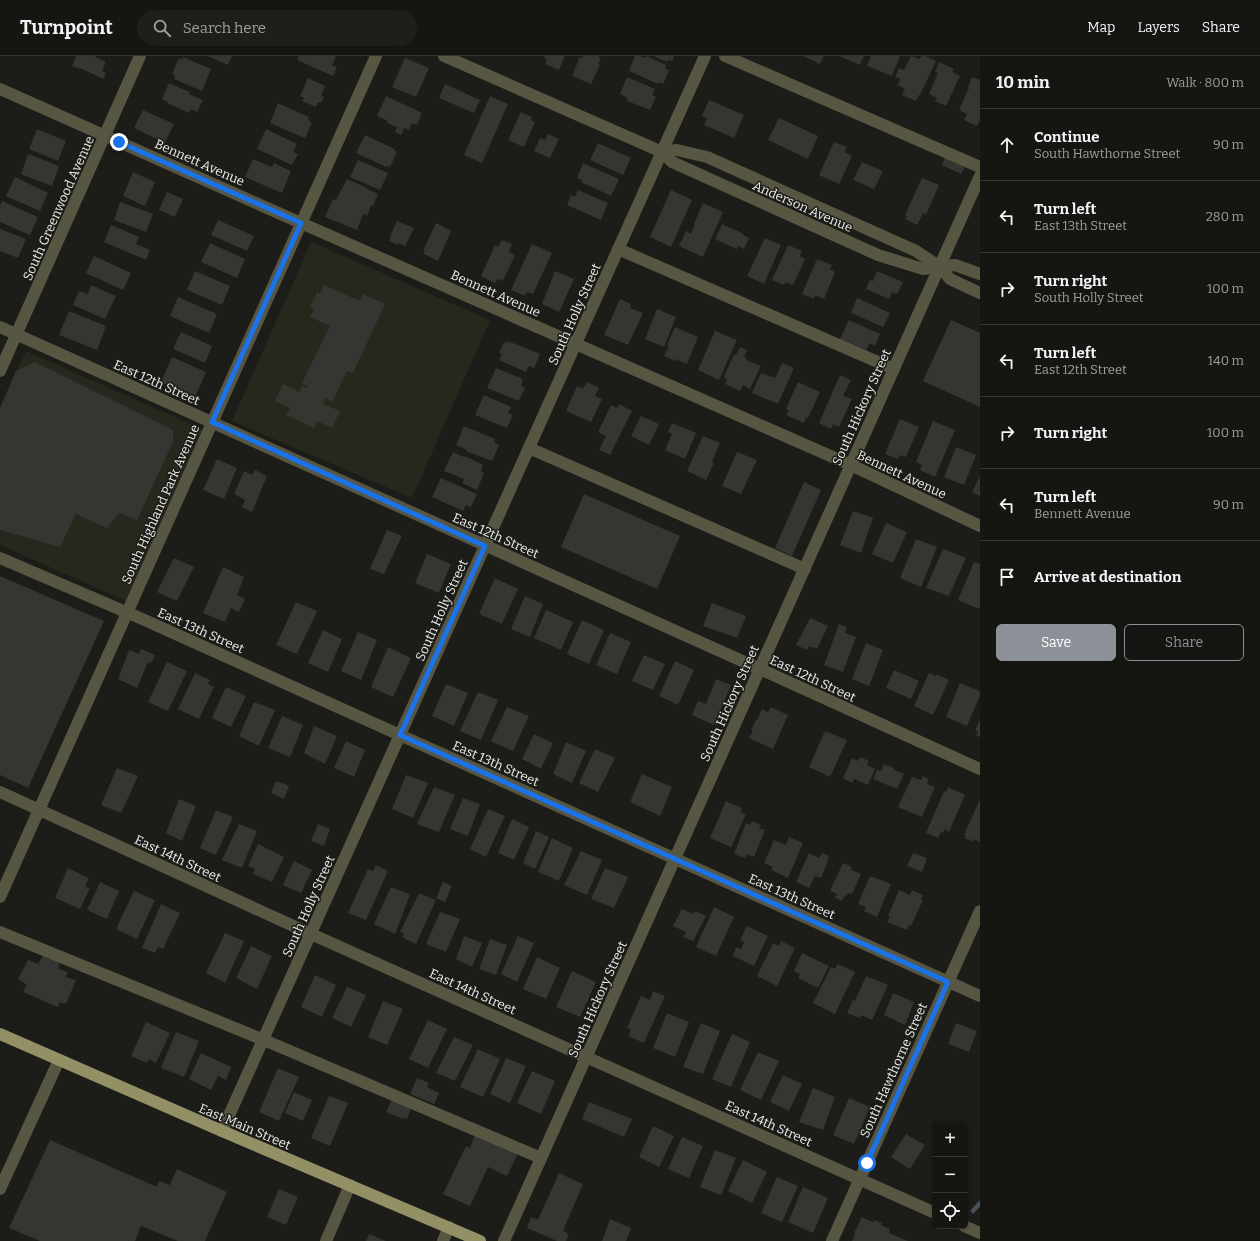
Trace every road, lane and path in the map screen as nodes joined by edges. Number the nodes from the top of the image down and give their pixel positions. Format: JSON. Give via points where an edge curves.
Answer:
{"nodes":[{"id":1,"x":140,"y":56,"type":"edge"},
{"id":2,"x":376,"y":56,"type":"edge"},
{"id":3,"x":444,"y":56,"type":"edge"},
{"id":4,"x":705,"y":56,"type":"edge"},
{"id":5,"x":725,"y":56,"type":"edge"},
{"id":6,"x":0,"y":89,"type":"edge"},
{"id":7,"x":105,"y":135,"type":"junction"},
{"id":8,"x":662,"y":152,"type":"junction"},
{"id":9,"x":980,"y":167,"type":"edge"},
{"id":10,"x":980,"y":176,"type":"edge"},
{"id":11,"x":301,"y":223,"type":"junction"},
{"id":12,"x":618,"y":250,"type":"junction"},
{"id":13,"x":940,"y":267,"type":"junction"},
{"id":14,"x":980,"y":274,"type":"edge"},
{"id":15,"x":980,"y":292,"type":"edge"},
{"id":16,"x":0,"y":327,"type":"edge"},
{"id":17,"x":17,"y":335,"type":"junction"},
{"id":18,"x":576,"y":344,"type":"junction"},
{"id":19,"x":894,"y":369,"type":"junction"},
{"id":20,"x":0,"y":371,"type":"edge"},
{"id":21,"x":212,"y":422,"type":"junction"},
{"id":22,"x":529,"y":448,"type":"junction"},
{"id":23,"x":851,"y":465,"type":"junction"},
{"id":24,"x":980,"y":526,"type":"edge"},
{"id":25,"x":485,"y":546,"type":"junction"},
{"id":26,"x":0,"y":558,"type":"edge"},
{"id":27,"x":805,"y":569,"type":"junction"},
{"id":28,"x":127,"y":612,"type":"junction"},
{"id":29,"x":760,"y":669,"type":"junction"},
{"id":30,"x":400,"y":735,"type":"junction"},
{"id":31,"x":980,"y":769,"type":"edge"},
{"id":32,"x":0,"y":792,"type":"edge"},
{"id":33,"x":39,"y":810,"type":"junction"},
{"id":34,"x":675,"y":859,"type":"junction"},
{"id":35,"x":0,"y":897,"type":"edge"},
{"id":36,"x":980,"y":911,"type":"edge"},
{"id":37,"x":0,"y":932,"type":"edge"},
{"id":38,"x":311,"y":934,"type":"junction"},
{"id":39,"x":948,"y":982,"type":"junction"},
{"id":40,"x":980,"y":996,"type":"edge"},
{"id":41,"x":0,"y":1034,"type":"edge"},
{"id":42,"x":264,"y":1040,"type":"junction"},
{"id":43,"x":586,"y":1057,"type":"junction"},
{"id":44,"x":58,"y":1060,"type":"junction"},
{"id":45,"x":222,"y":1132,"type":"junction"},
{"id":46,"x":541,"y":1158,"type":"junction"},
{"id":47,"x":860,"y":1179,"type":"junction"},
{"id":48,"x":350,"y":1185,"type":"junction"},
{"id":49,"x":0,"y":1189,"type":"edge"},
{"id":50,"x":932,"y":1212,"type":"edge"},
{"id":51,"x":449,"y":1227,"type":"junction"},
{"id":52,"x":968,"y":1228,"type":"edge"},
{"id":53,"x":980,"y":1233,"type":"edge"},
{"id":54,"x":326,"y":1241,"type":"edge"},
{"id":55,"x":443,"y":1241,"type":"edge"},
{"id":56,"x":480,"y":1241,"type":"edge"},
{"id":57,"x":504,"y":1241,"type":"edge"},
{"id":58,"x":832,"y":1241,"type":"edge"}],
"edges":[{"from":1,"to":7,"type":"street","name":"South Greenwood Avenue"},
{"from":2,"to":11,"type":"street","name":"South Highland Park Avenue"},
{"from":3,"to":8,"type":"street","name":"Anderson Avenue"},
{"from":4,"to":8,"type":"street","name":"South Holly Street"},
{"from":5,"to":9,"type":"street"},
{"from":6,"to":7,"type":"street","name":"Bennett Avenue"},
{"from":7,"to":11,"type":"street","name":"Bennett Avenue"},
{"from":7,"to":17,"type":"street","name":"South Greenwood Avenue"},
{"from":8,"to":12,"type":"street","name":"South Holly Street"},
{"from":8,"to":13,"type":"street","name":"Anderson Avenue","via":[[677,150],[707,157],[916,251]]},
{"from":8,"to":13,"type":"street","name":"Anderson Avenue","via":[[672,162],[878,255],[923,269]]},
{"from":10,"to":13,"type":"street","name":"South Hickory Street"},
{"from":11,"to":18,"type":"street","name":"Bennett Avenue"},
{"from":11,"to":21,"type":"street","name":"South Highland Park Avenue"},
{"from":12,"to":18,"type":"street","name":"South Holly Street"},
{"from":12,"to":19,"type":"street"},
{"from":13,"to":14,"type":"street","name":"Anderson Avenue","via":[[955,265]]},
{"from":13,"to":15,"type":"street","name":"Anderson Avenue","via":[[950,279]]},
{"from":13,"to":19,"type":"street","name":"South Hickory Street"},
{"from":16,"to":17,"type":"street","name":"East 12th Street"},
{"from":17,"to":20,"type":"street","name":"South Greenwood Avenue"},
{"from":17,"to":21,"type":"street","name":"East 12th Street"},
{"from":18,"to":22,"type":"street","name":"South Holly Street"},
{"from":18,"to":23,"type":"street","name":"Bennett Avenue"},
{"from":19,"to":23,"type":"street","name":"South Hickory Street"},
{"from":21,"to":25,"type":"street","name":"East 12th Street"},
{"from":21,"to":28,"type":"street","name":"South Highland Park Avenue"},
{"from":22,"to":25,"type":"street","name":"South Holly Street"},
{"from":22,"to":27,"type":"street"},
{"from":23,"to":24,"type":"street","name":"Bennett Avenue"},
{"from":23,"to":27,"type":"street","name":"South Hickory Street"},
{"from":25,"to":29,"type":"street","name":"East 12th Street"},
{"from":25,"to":30,"type":"street","name":"South Holly Street"},
{"from":26,"to":28,"type":"street","name":"East 13th Street"},
{"from":27,"to":29,"type":"street","name":"South Hickory Street"},
{"from":28,"to":30,"type":"street","name":"East 13th Street"},
{"from":28,"to":33,"type":"street","name":"South Highland Park Avenue"},
{"from":29,"to":31,"type":"street","name":"East 12th Street"},
{"from":29,"to":34,"type":"street","name":"South Hickory Street"},
{"from":30,"to":34,"type":"street","name":"East 13th Street"},
{"from":30,"to":38,"type":"street","name":"South Holly Street"},
{"from":32,"to":33,"type":"street","name":"East 14th Street"},
{"from":33,"to":35,"type":"street","name":"South Highland Park Avenue"},
{"from":33,"to":38,"type":"street","name":"East 14th Street"},
{"from":34,"to":39,"type":"street","name":"East 13th Street"},
{"from":34,"to":43,"type":"street","name":"South Hickory Street"},
{"from":36,"to":39,"type":"street","name":"South Hawthorne Street"},
{"from":37,"to":42,"type":"street"},
{"from":38,"to":42,"type":"street","name":"South Holly Street"},
{"from":38,"to":43,"type":"street","name":"East 14th Street"},
{"from":39,"to":40,"type":"street","name":"East 13th Street"},
{"from":39,"to":47,"type":"street","name":"South Hawthorne Street"},
{"from":41,"to":44,"type":"main road","name":"East Main Street"},
{"from":42,"to":45,"type":"street","name":"South Holly Street"},
{"from":42,"to":46,"type":"street"},
{"from":43,"to":46,"type":"street","name":"South Hickory Street"},
{"from":43,"to":47,"type":"street","name":"East 14th Street"},
{"from":44,"to":45,"type":"main road","name":"East Main Street"},
{"from":44,"to":49,"type":"street"},
{"from":45,"to":48,"type":"main road","name":"East Main Street"},
{"from":46,"to":57,"type":"street","name":"South Hickory Street"},
{"from":47,"to":50,"type":"street","name":"East 14th Street"},
{"from":47,"to":58,"type":"street","name":"South Hawthorne Street"},
{"from":48,"to":51,"type":"main road","name":"East Main Street"},
{"from":48,"to":54,"type":"street"},
{"from":51,"to":55,"type":"street"},
{"from":51,"to":56,"type":"main road","name":"East Main Street"},
{"from":52,"to":53,"type":"street"}]}
